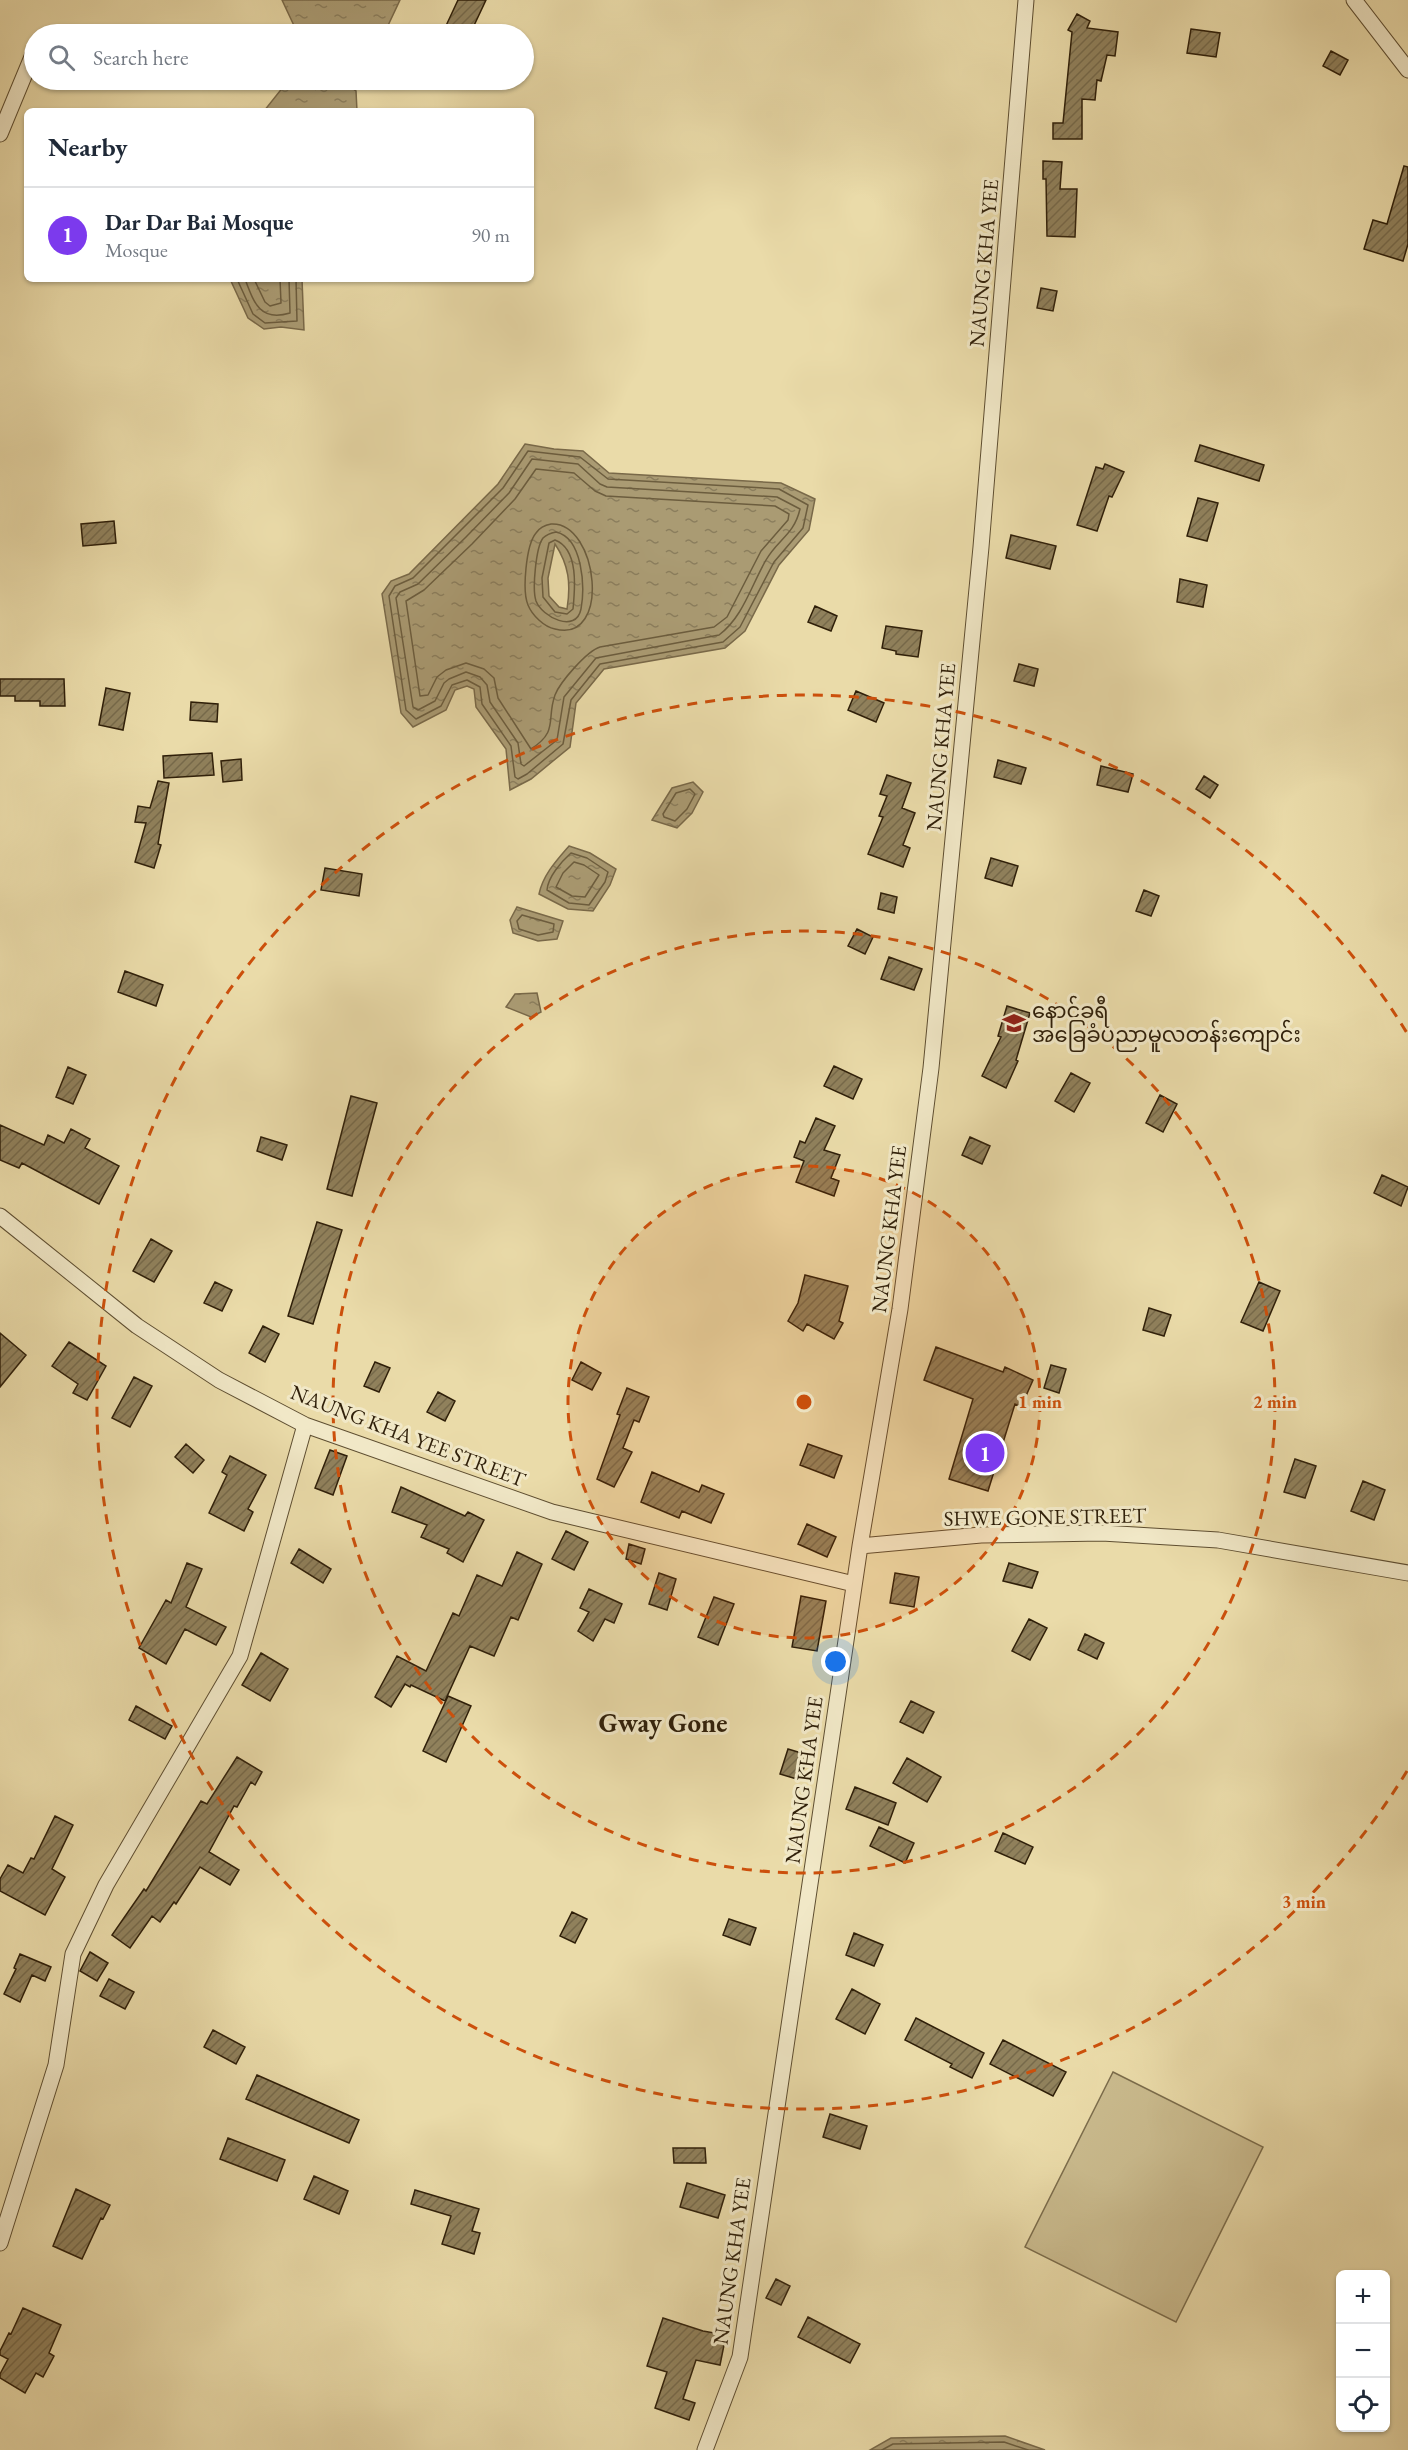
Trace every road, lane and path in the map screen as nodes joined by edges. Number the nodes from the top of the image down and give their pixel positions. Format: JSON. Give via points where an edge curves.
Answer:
{"nodes":[{"id":1,"x":1026,"y":0,"type":"edge"},
{"id":2,"x":1354,"y":0,"type":"edge"},
{"id":3,"x":1408,"y":70,"type":"edge"},
{"id":4,"x":24,"y":76,"type":"edge"},
{"id":5,"x":0,"y":134,"type":"edge"},
{"id":6,"x":0,"y":1216,"type":"edge"},
{"id":7,"x":305,"y":1425,"type":"junction"},
{"id":8,"x":860,"y":1546,"type":"junction"},
{"id":9,"x":1408,"y":1573,"type":"edge"},
{"id":10,"x":854,"y":1584,"type":"junction"},
{"id":11,"x":0,"y":2243,"type":"edge"},
{"id":12,"x":705,"y":2450,"type":"edge"}],
"edges":[{"from":1,"to":8,"type":"street","name":"NAUNG KHA YEE","via":[[981,547],[931,1068],[900,1309]]},
{"from":2,"to":3,"type":"street"},
{"from":4,"to":5,"type":"street"},
{"from":6,"to":7,"type":"street","name":"NAUNG KHA YEE STREET","via":[[137,1326],[219,1380]]},
{"from":7,"to":10,"type":"street","name":"NAUNG KHA YEE STREET","via":[[552,1512]]},
{"from":7,"to":11,"type":"street","via":[[240,1656],[106,1885],[74,1954],[56,2065]]},
{"from":8,"to":9,"type":"street","name":"SHWE GONE STREET","via":[[981,1535],[1102,1533],[1218,1540]]},
{"from":8,"to":10,"type":"street","name":"NAUNG KHA YEE"},
{"from":10,"to":12,"type":"street","name":"NAUNG KHA YEE","via":[[740,2357]]}]}
